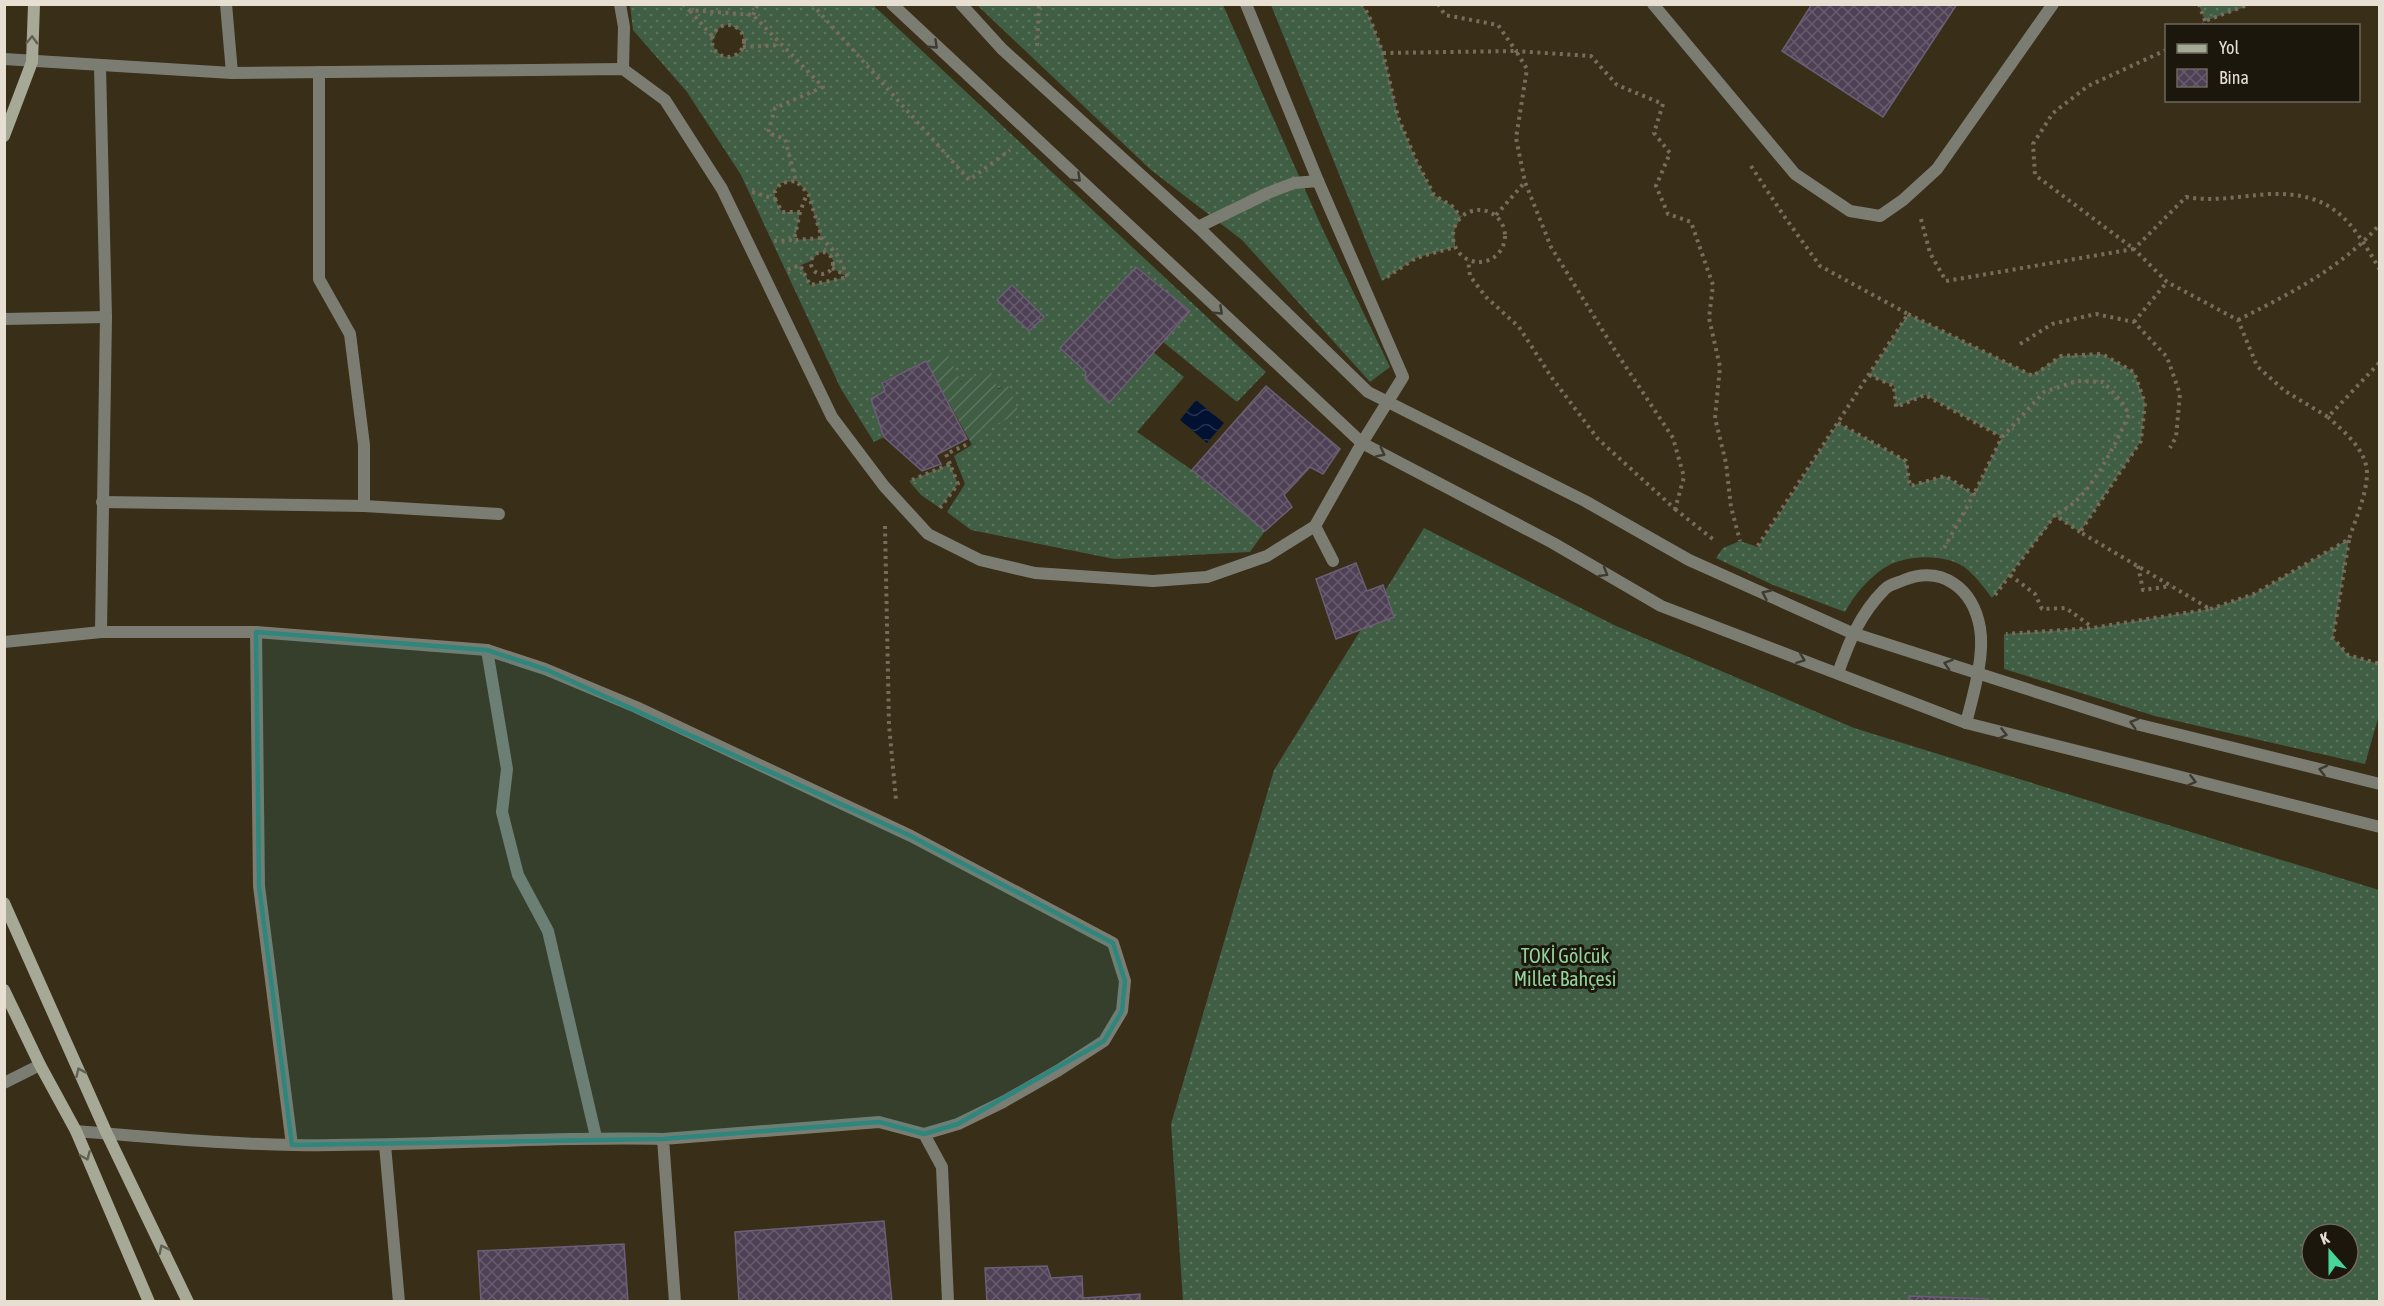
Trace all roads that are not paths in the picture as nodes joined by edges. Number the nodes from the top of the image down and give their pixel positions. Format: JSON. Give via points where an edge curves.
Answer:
{"nodes":[{"id":1,"x":34,"y":4,"type":"edge"},
{"id":2,"x":226,"y":4,"type":"edge"},
{"id":3,"x":620,"y":4,"type":"edge"},
{"id":4,"x":892,"y":4,"type":"edge"},
{"id":5,"x":961,"y":4,"type":"edge"},
{"id":6,"x":1246,"y":4,"type":"edge"},
{"id":7,"x":1653,"y":4,"type":"edge"},
{"id":8,"x":2053,"y":4,"type":"edge"},
{"id":9,"x":4,"y":59,"type":"edge"},
{"id":10,"x":32,"y":62,"type":"junction"},
{"id":11,"x":100,"y":66,"type":"junction"},
{"id":12,"x":623,"y":69,"type":"junction"},
{"id":13,"x":319,"y":72,"type":"junction"},
{"id":14,"x":232,"y":73,"type":"junction"},
{"id":15,"x":4,"y":136,"type":"edge"},
{"id":16,"x":1318,"y":181,"type":"junction"},
{"id":17,"x":1198,"y":226,"type":"junction"},
{"id":18,"x":106,"y":316,"type":"junction"},
{"id":19,"x":4,"y":319,"type":"edge"},
{"id":20,"x":1388,"y":402,"type":"junction"},
{"id":21,"x":1362,"y":443,"type":"junction"},
{"id":22,"x":102,"y":502,"type":"junction"},
{"id":23,"x":364,"y":506,"type":"junction"},
{"id":24,"x":499,"y":514,"type":"dead end"},
{"id":25,"x":1315,"y":526,"type":"junction"},
{"id":26,"x":1333,"y":561,"type":"dead end"},
{"id":27,"x":100,"y":632,"type":"junction"},
{"id":28,"x":256,"y":632,"type":"junction"},
{"id":29,"x":1852,"y":633,"type":"junction"},
{"id":30,"x":4,"y":642,"type":"edge"},
{"id":31,"x":487,"y":650,"type":"junction"},
{"id":32,"x":1838,"y":673,"type":"junction"},
{"id":33,"x":1979,"y":674,"type":"junction"},
{"id":34,"x":1966,"y":723,"type":"junction"},
{"id":35,"x":2379,"y":784,"type":"edge"},
{"id":36,"x":2379,"y":827,"type":"edge"},
{"id":37,"x":4,"y":903,"type":"edge"},
{"id":38,"x":4,"y":990,"type":"edge"},
{"id":39,"x":40,"y":1065,"type":"junction"},
{"id":40,"x":4,"y":1083,"type":"edge"},
{"id":41,"x":76,"y":1131,"type":"junction"},
{"id":42,"x":107,"y":1134,"type":"junction"},
{"id":43,"x":924,"y":1134,"type":"junction"},
{"id":44,"x":596,"y":1137,"type":"junction"},
{"id":45,"x":663,"y":1139,"type":"junction"},
{"id":46,"x":292,"y":1145,"type":"junction"},
{"id":47,"x":385,"y":1145,"type":"junction"},
{"id":48,"x":149,"y":1302,"type":"edge"},
{"id":49,"x":188,"y":1302,"type":"edge"},
{"id":50,"x":399,"y":1302,"type":"edge"},
{"id":51,"x":675,"y":1302,"type":"edge"},
{"id":52,"x":948,"y":1302,"type":"edge"}],
"edges":[{"from":10,"to":1,"type":"main road","one_way":true},
{"from":2,"to":14,"type":"street"},
{"from":3,"to":12,"type":"street"},
{"from":4,"to":21,"type":"street","one_way":true},
{"from":5,"to":17,"type":"street","via":[[1002,49]]},
{"from":6,"to":16,"type":"street"},
{"from":7,"to":8,"type":"street","via":[[1795,174],[1850,211],[1880,216],[1937,169]]},
{"from":9,"to":10,"type":"street"},
{"from":10,"to":11,"type":"street"},
{"from":10,"to":15,"type":"main road"},
{"from":11,"to":14,"type":"street"},
{"from":11,"to":18,"type":"street"},
{"from":12,"to":13,"type":"street"},
{"from":12,"to":25,"type":"street","via":[[665,100],[722,189],[832,417],[884,486],[928,534],[980,560],[1035,573],[1153,581],[1207,577],[1267,556]]},
{"from":13,"to":14,"type":"street"},
{"from":13,"to":23,"type":"street","via":[[319,279],[350,334],[364,445]]},
{"from":16,"to":17,"type":"street","via":[[1294,183]]},
{"from":16,"to":20,"type":"street","via":[[1403,376]]},
{"from":17,"to":20,"type":"street","via":[[1368,392]]},
{"from":18,"to":19,"type":"street"},
{"from":18,"to":22,"type":"street"},
{"from":20,"to":21,"type":"street"},
{"from":29,"to":20,"type":"street","one_way":true,"via":[[1689,560],[1585,501]]},
{"from":21,"to":25,"type":"street"},
{"from":21,"to":32,"type":"street","one_way":true,"via":[[1553,543],[1661,606]]},
{"from":22,"to":23,"type":"street"},
{"from":22,"to":27,"type":"street"},
{"from":23,"to":24,"type":"street"},
{"from":25,"to":26,"type":"street"},
{"from":27,"to":28,"type":"street"},
{"from":27,"to":30,"type":"street"},
{"from":28,"to":31,"type":"street"},
{"from":28,"to":46,"type":"street","via":[[259,886]]},
{"from":29,"to":32,"type":"street"},
{"from":33,"to":29,"type":"street","one_way":true},
{"from":29,"to":33,"type":"street","via":[[1886,587],[1916,576],[1949,579],[1970,597],[1981,629]]},
{"from":31,"to":43,"type":"street","via":[[636,707],[899,830],[1113,944],[1125,981],[1122,1011],[1104,1041],[1003,1102],[958,1124]]},
{"from":31,"to":44,"type":"street","via":[[507,769],[502,812],[518,875],[548,931]]},
{"from":32,"to":34,"type":"street"},
{"from":33,"to":34,"type":"street"},
{"from":35,"to":33,"type":"street","one_way":true,"via":[[2136,724]]},
{"from":34,"to":36,"type":"street","one_way":true},
{"from":42,"to":37,"type":"main road","one_way":true},
{"from":38,"to":39,"type":"main road"},
{"from":39,"to":40,"type":"street"},
{"from":39,"to":41,"type":"main road"},
{"from":41,"to":42,"type":"street"},
{"from":41,"to":48,"type":"main road","one_way":true},
{"from":42,"to":46,"type":"street"},
{"from":49,"to":42,"type":"main road","one_way":true},
{"from":43,"to":45,"type":"street","via":[[879,1122]]},
{"from":43,"to":52,"type":"street","via":[[942,1167]]},
{"from":44,"to":45,"type":"street"},
{"from":44,"to":47,"type":"street"},
{"from":45,"to":51,"type":"street"},
{"from":46,"to":47,"type":"street"},
{"from":47,"to":50,"type":"street"}]}
